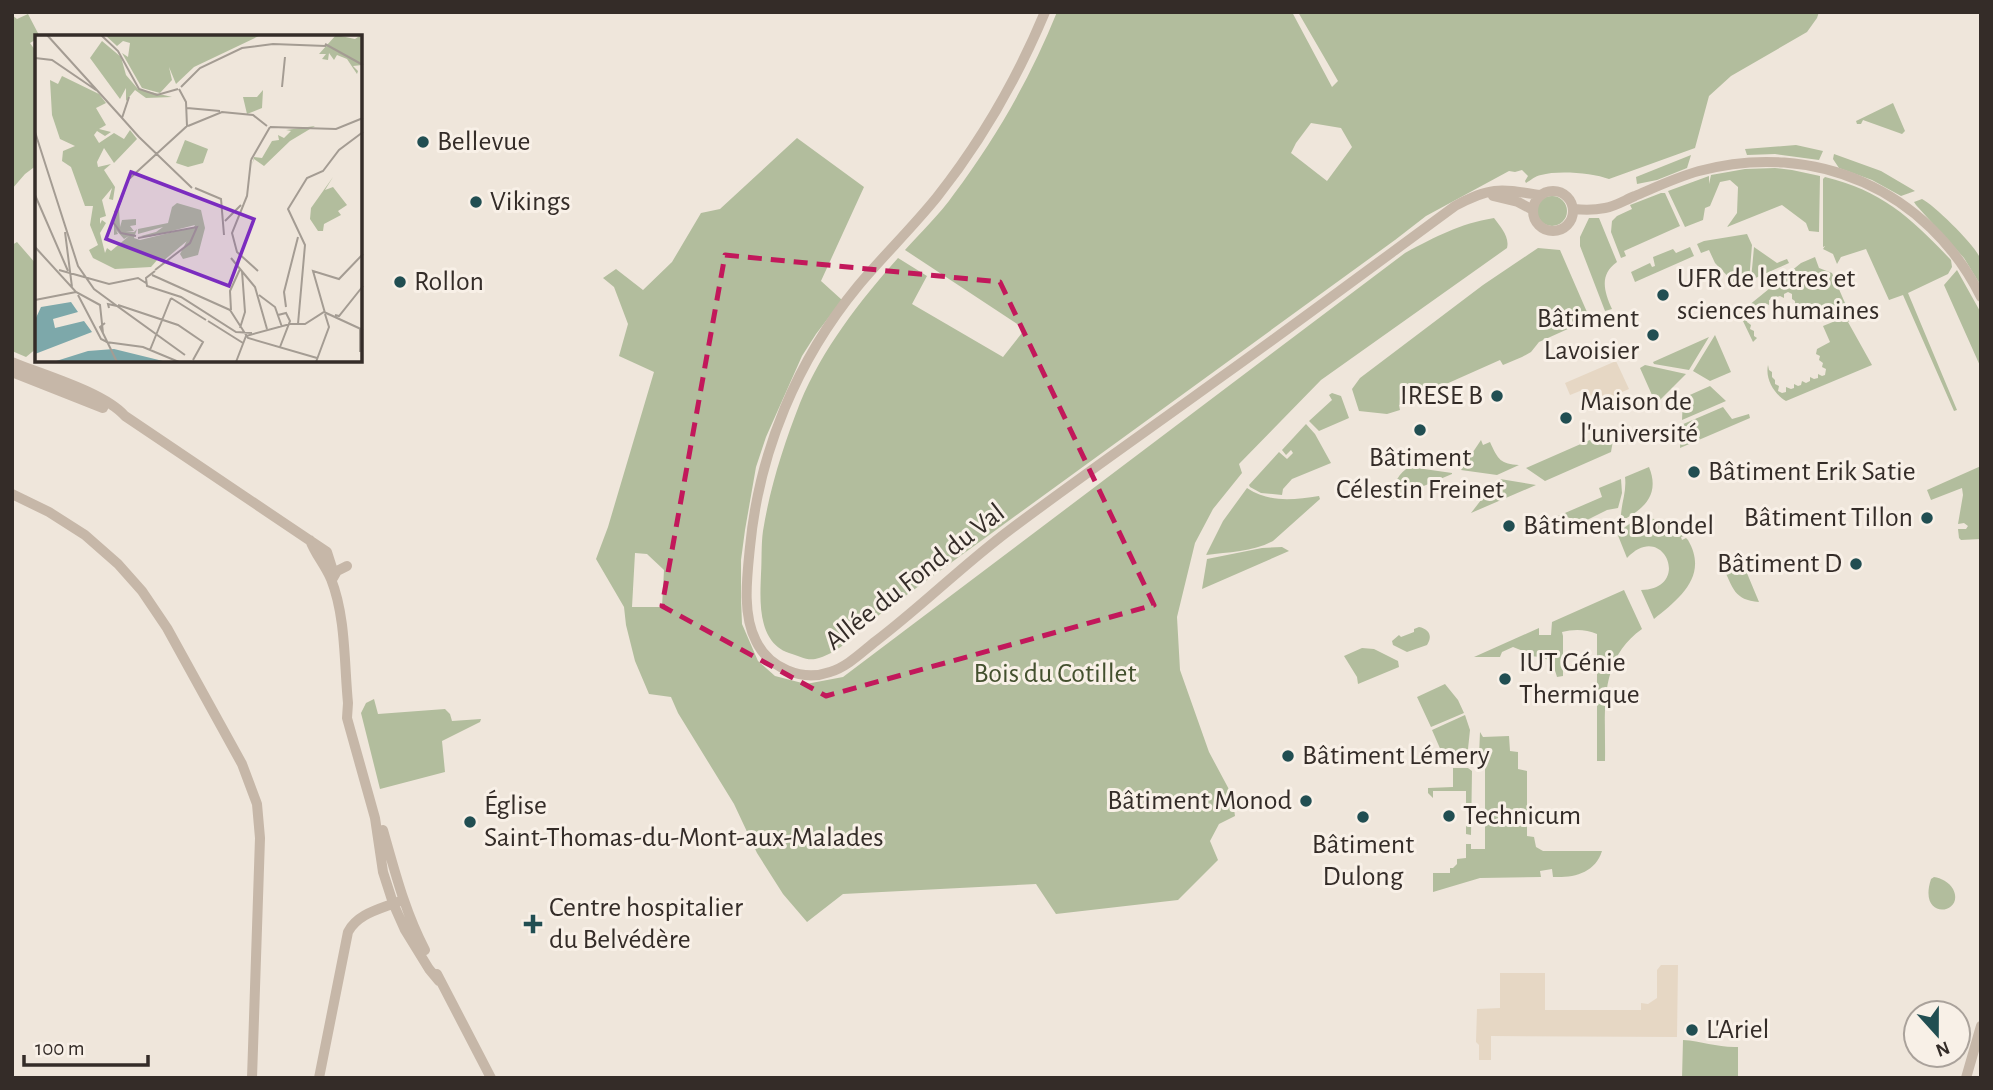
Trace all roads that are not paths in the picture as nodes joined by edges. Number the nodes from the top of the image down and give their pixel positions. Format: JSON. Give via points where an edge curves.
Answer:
{"nodes":[{"id":1,"x":1045,"y":12,"type":"edge"},
{"id":2,"x":1476,"y":195,"type":"junction"},
{"id":3,"x":1540,"y":195,"type":"junction"},
{"id":4,"x":1574,"y":209,"type":"junction"},
{"id":5,"x":1533,"y":210,"type":"junction"},
{"id":6,"x":1981,"y":297,"type":"edge"},
{"id":7,"x":12,"y":362,"type":"edge"},
{"id":8,"x":12,"y":372,"type":"edge"},
{"id":9,"x":125,"y":416,"type":"junction"},
{"id":10,"x":12,"y":494,"type":"edge"},
{"id":11,"x":310,"y":540,"type":"junction"},
{"id":12,"x":347,"y":566,"type":"dead end"},
{"id":13,"x":333,"y":578,"type":"junction"},
{"id":14,"x":348,"y":703,"type":"junction"},
{"id":15,"x":398,"y":902,"type":"junction"},
{"id":16,"x":1981,"y":1026,"type":"edge"},
{"id":17,"x":252,"y":1078,"type":"edge"},
{"id":18,"x":319,"y":1078,"type":"edge"},
{"id":19,"x":491,"y":1078,"type":"edge"},
{"id":20,"x":1966,"y":1078,"type":"edge"}],
"edges":[{"from":1,"to":2,"type":"street","name":"Allée du Fond du Val","via":[[980,139],[935,200],[857,287],[814,350],[787,402],[760,485],[747,588],[753,636],[766,656],[784,669],[810,676],[839,668],[1009,531]]},
{"from":2,"to":3,"type":"street","name":"Allée du Fond du Val","via":[[1505,190]]},
{"from":2,"to":5,"type":"street","via":[[1506,198]]},
{"from":3,"to":4,"type":"street","via":[[1560,192]]},
{"from":3,"to":5,"type":"street"},
{"from":4,"to":5,"type":"street","via":[[1569,223],[1554,231],[1539,225]]},
{"from":4,"to":6,"type":"street","via":[[1606,208],[1687,175],[1733,164],[1776,162],[1824,170],[1872,185],[1912,210],[1958,259]]},
{"from":7,"to":9,"type":"street","via":[[89,393]]},
{"from":8,"to":9,"type":"street"},
{"from":9,"to":11,"type":"street"},
{"from":10,"to":17,"type":"street","via":[[85,535],[142,592],[167,628],[242,764],[257,804],[260,838]]},
{"from":11,"to":13,"type":"street"},
{"from":11,"to":13,"type":"street","via":[[327,552]]},
{"from":12,"to":13,"type":"street"},
{"from":13,"to":14,"type":"street"},
{"from":14,"to":15,"type":"street"},
{"from":14,"to":15,"type":"street","via":[[347,718],[379,836],[383,872]]},
{"from":15,"to":18,"type":"street","via":[[361,917],[348,932]]},
{"from":15,"to":19,"type":"street","via":[[405,930],[439,981]]},
{"from":16,"to":20,"type":"street"}]}
